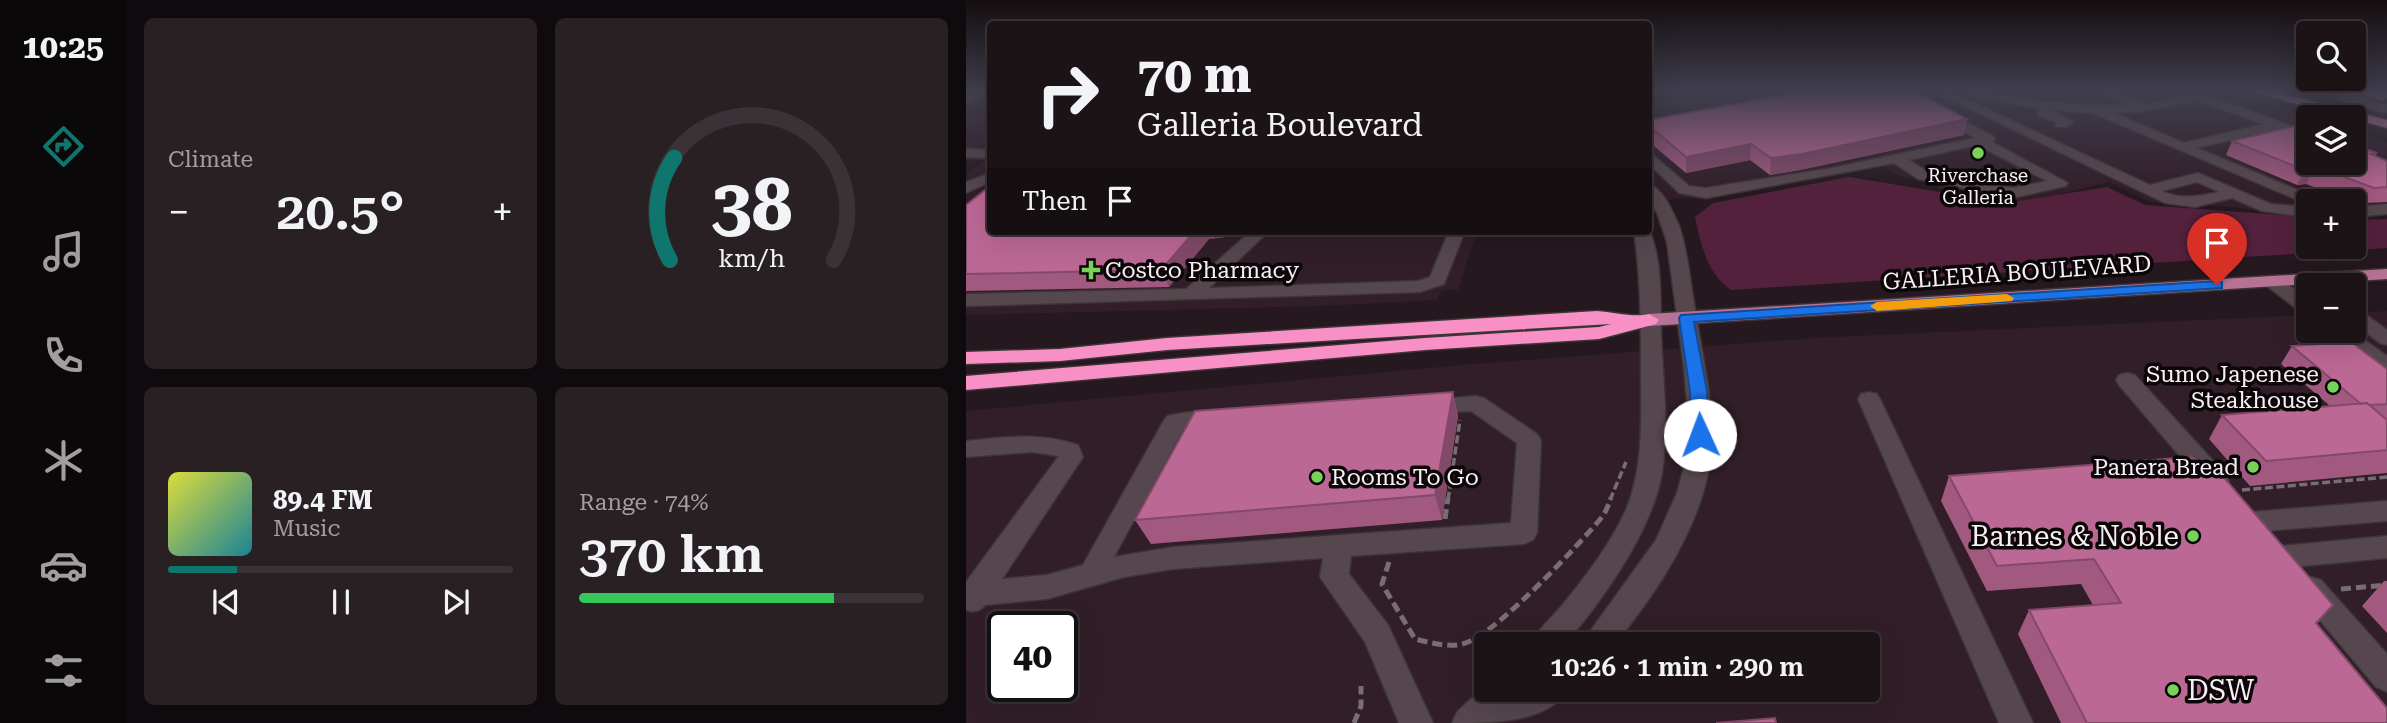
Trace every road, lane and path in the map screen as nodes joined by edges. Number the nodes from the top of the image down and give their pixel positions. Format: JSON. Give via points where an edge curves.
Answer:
{"nodes":[{"id":1,"x":1958,"y":124,"type":"edge"},
{"id":2,"x":2008,"y":124,"type":"edge"},
{"id":3,"x":2059,"y":124,"type":"edge"},
{"id":4,"x":2127,"y":124,"type":"edge"},
{"id":5,"x":2274,"y":124,"type":"edge"},
{"id":6,"x":2278,"y":125,"type":"junction"},
{"id":7,"x":2024,"y":131,"type":"junction"},
{"id":8,"x":2296,"y":132,"type":"edge"},
{"id":9,"x":1979,"y":141,"type":"junction"},
{"id":10,"x":2183,"y":147,"type":"junction"},
{"id":11,"x":966,"y":153,"type":"edge"},
{"id":12,"x":987,"y":153,"type":"edge"},
{"id":13,"x":1896,"y":158,"type":"junction"},
{"id":14,"x":1652,"y":159,"type":"edge"},
{"id":15,"x":987,"y":178,"type":"edge"},
{"id":16,"x":966,"y":188,"type":"edge"},
{"id":17,"x":2147,"y":190,"type":"junction"},
{"id":18,"x":2233,"y":193,"type":"junction"},
{"id":19,"x":1652,"y":194,"type":"edge"},
{"id":20,"x":2296,"y":194,"type":"edge"},
{"id":21,"x":2387,"y":209,"type":"edge"},
{"id":22,"x":2296,"y":211,"type":"edge"},
{"id":23,"x":2366,"y":211,"type":"edge"},
{"id":24,"x":1257,"y":235,"type":"edge"},
{"id":25,"x":1455,"y":235,"type":"edge"},
{"id":26,"x":1643,"y":235,"type":"edge"},
{"id":27,"x":2387,"y":274,"type":"edge"},
{"id":28,"x":2366,"y":276,"type":"edge"},
{"id":29,"x":2273,"y":282,"type":"junction"},
{"id":30,"x":2296,"y":282,"type":"edge"},
{"id":31,"x":1191,"y":294,"type":"junction"},
{"id":32,"x":2296,"y":299,"type":"edge"},
{"id":33,"x":966,"y":300,"type":"edge"},
{"id":34,"x":1686,"y":318,"type":"junction"},
{"id":35,"x":1649,"y":320,"type":"junction"},
{"id":36,"x":2366,"y":323,"type":"edge"},
{"id":37,"x":2387,"y":338,"type":"edge"},
{"id":38,"x":2355,"y":343,"type":"edge"},
{"id":39,"x":966,"y":358,"type":"edge"},
{"id":40,"x":2387,"y":366,"type":"edge"},
{"id":41,"x":2127,"y":380,"type":"dead end"},
{"id":42,"x":966,"y":383,"type":"edge"},
{"id":43,"x":1869,"y":399,"type":"dead end"},
{"id":44,"x":1408,"y":407,"type":"edge"},
{"id":45,"x":1461,"y":414,"type":"dead end"},
{"id":46,"x":1243,"y":417,"type":"edge"},
{"id":47,"x":966,"y":449,"type":"edge"},
{"id":48,"x":1626,"y":462,"type":"dead end"},
{"id":49,"x":2387,"y":477,"type":"edge"},
{"id":50,"x":2242,"y":490,"type":"dead end"},
{"id":51,"x":2387,"y":511,"type":"edge"},
{"id":52,"x":1444,"y":522,"type":"dead end"},
{"id":53,"x":2252,"y":522,"type":"junction"},
{"id":54,"x":1394,"y":542,"type":"junction"},
{"id":55,"x":1339,"y":545,"type":"junction"},
{"id":56,"x":2387,"y":547,"type":"edge"},
{"id":57,"x":2282,"y":557,"type":"junction"},
{"id":58,"x":1096,"y":574,"type":"junction"},
{"id":59,"x":2387,"y":585,"type":"edge"},
{"id":60,"x":2332,"y":590,"type":"dead end"},
{"id":61,"x":969,"y":598,"type":"edge"},
{"id":62,"x":1557,"y":632,"type":"edge"},
{"id":63,"x":1606,"y":632,"type":"edge"},
{"id":64,"x":2387,"y":677,"type":"edge"},
{"id":65,"x":1361,"y":686,"type":"dead end"},
{"id":66,"x":1491,"y":702,"type":"edge"},
{"id":67,"x":1535,"y":702,"type":"edge"},
{"id":68,"x":1354,"y":723,"type":"edge"},
{"id":69,"x":1416,"y":723,"type":"edge"},
{"id":70,"x":1469,"y":723,"type":"edge"},
{"id":71,"x":1497,"y":723,"type":"edge"},
{"id":72,"x":2016,"y":723,"type":"edge"}],
"edges":[{"from":1,"to":9,"type":"street","via":[[1988,139]]},
{"from":2,"to":7,"type":"street"},
{"from":3,"to":7,"type":"street"},
{"from":4,"to":10,"type":"street"},
{"from":5,"to":6,"type":"street"},
{"from":6,"to":8,"type":"street"},
{"from":6,"to":10,"type":"street"},
{"from":7,"to":17,"type":"street"},
{"from":9,"to":13,"type":"street"},
{"from":9,"to":13,"type":"street","via":[[2061,183],[2013,193],[1923,176]]},
{"from":10,"to":20,"type":"street"},
{"from":11,"to":12,"type":"street"},
{"from":13,"to":14,"type":"street","via":[[1696,194],[1684,190]]},
{"from":15,"to":16,"type":"street"},
{"from":17,"to":18,"type":"street","via":[[2181,202]]},
{"from":17,"to":18,"type":"street","via":[[2198,177]]},
{"from":18,"to":22,"type":"street","via":[[2268,208]]},
{"from":19,"to":34,"type":"street","via":[[1668,216]]},
{"from":21,"to":23,"type":"street"},
{"from":24,"to":31,"type":"street"},
{"from":25,"to":31,"type":"street","via":[[1438,281],[1420,286]]},
{"from":26,"to":35,"type":"street","via":[[1650,280]]},
{"from":27,"to":28,"type":"main road","name":"GALLERIA BOULEVARD"},
{"from":29,"to":30,"type":"main road","name":"GALLERIA BOULEVARD"},
{"from":29,"to":32,"type":"street"},
{"from":29,"to":34,"type":"main road","name":"GALLERIA BOULEVARD"},
{"from":31,"to":33,"type":"street"},
{"from":34,"to":35,"type":"main road","name":"GALLERIA BOULEVARD"},
{"from":34,"to":63,"type":"street","via":[[1699,391],[1700,435],[1693,482],[1666,546],[1635,598]]},
{"from":35,"to":39,"type":"highway","via":[[1597,317]]},
{"from":35,"to":42,"type":"highway","via":[[1599,333]]},
{"from":35,"to":62,"type":"street","via":[[1653,443],[1649,475],[1638,512],[1609,562]]},
{"from":36,"to":37,"type":"street"},
{"from":38,"to":40,"type":"street"},
{"from":41,"to":53,"type":"street"},
{"from":43,"to":72,"type":"street"},
{"from":44,"to":54,"type":"street","via":[[1476,403],[1530,440],[1524,533]]},
{"from":45,"to":52,"type":"path"},
{"from":46,"to":58,"type":"street","via":[[1175,422],[1098,561]]},
{"from":47,"to":61,"type":"street","via":[[1039,444],[1060,447],[1071,457]]},
{"from":48,"to":54,"type":"path","via":[[1604,514],[1585,537],[1492,628],[1465,643],[1434,644],[1415,639],[1408,631],[1382,584]]},
{"from":49,"to":50,"type":"path"},
{"from":51,"to":53,"type":"street"},
{"from":53,"to":57,"type":"street"},
{"from":54,"to":55,"type":"street"},
{"from":55,"to":58,"type":"street","via":[[1172,558]]},
{"from":55,"to":69,"type":"street","via":[[1334,577],[1377,634]]},
{"from":56,"to":57,"type":"street"},
{"from":57,"to":64,"type":"street"},
{"from":58,"to":61,"type":"street","via":[[1047,587]]},
{"from":59,"to":60,"type":"path"},
{"from":65,"to":68,"type":"path","via":[[1361,706]]},
{"from":66,"to":70,"type":"street"},
{"from":67,"to":71,"type":"street"}]}
